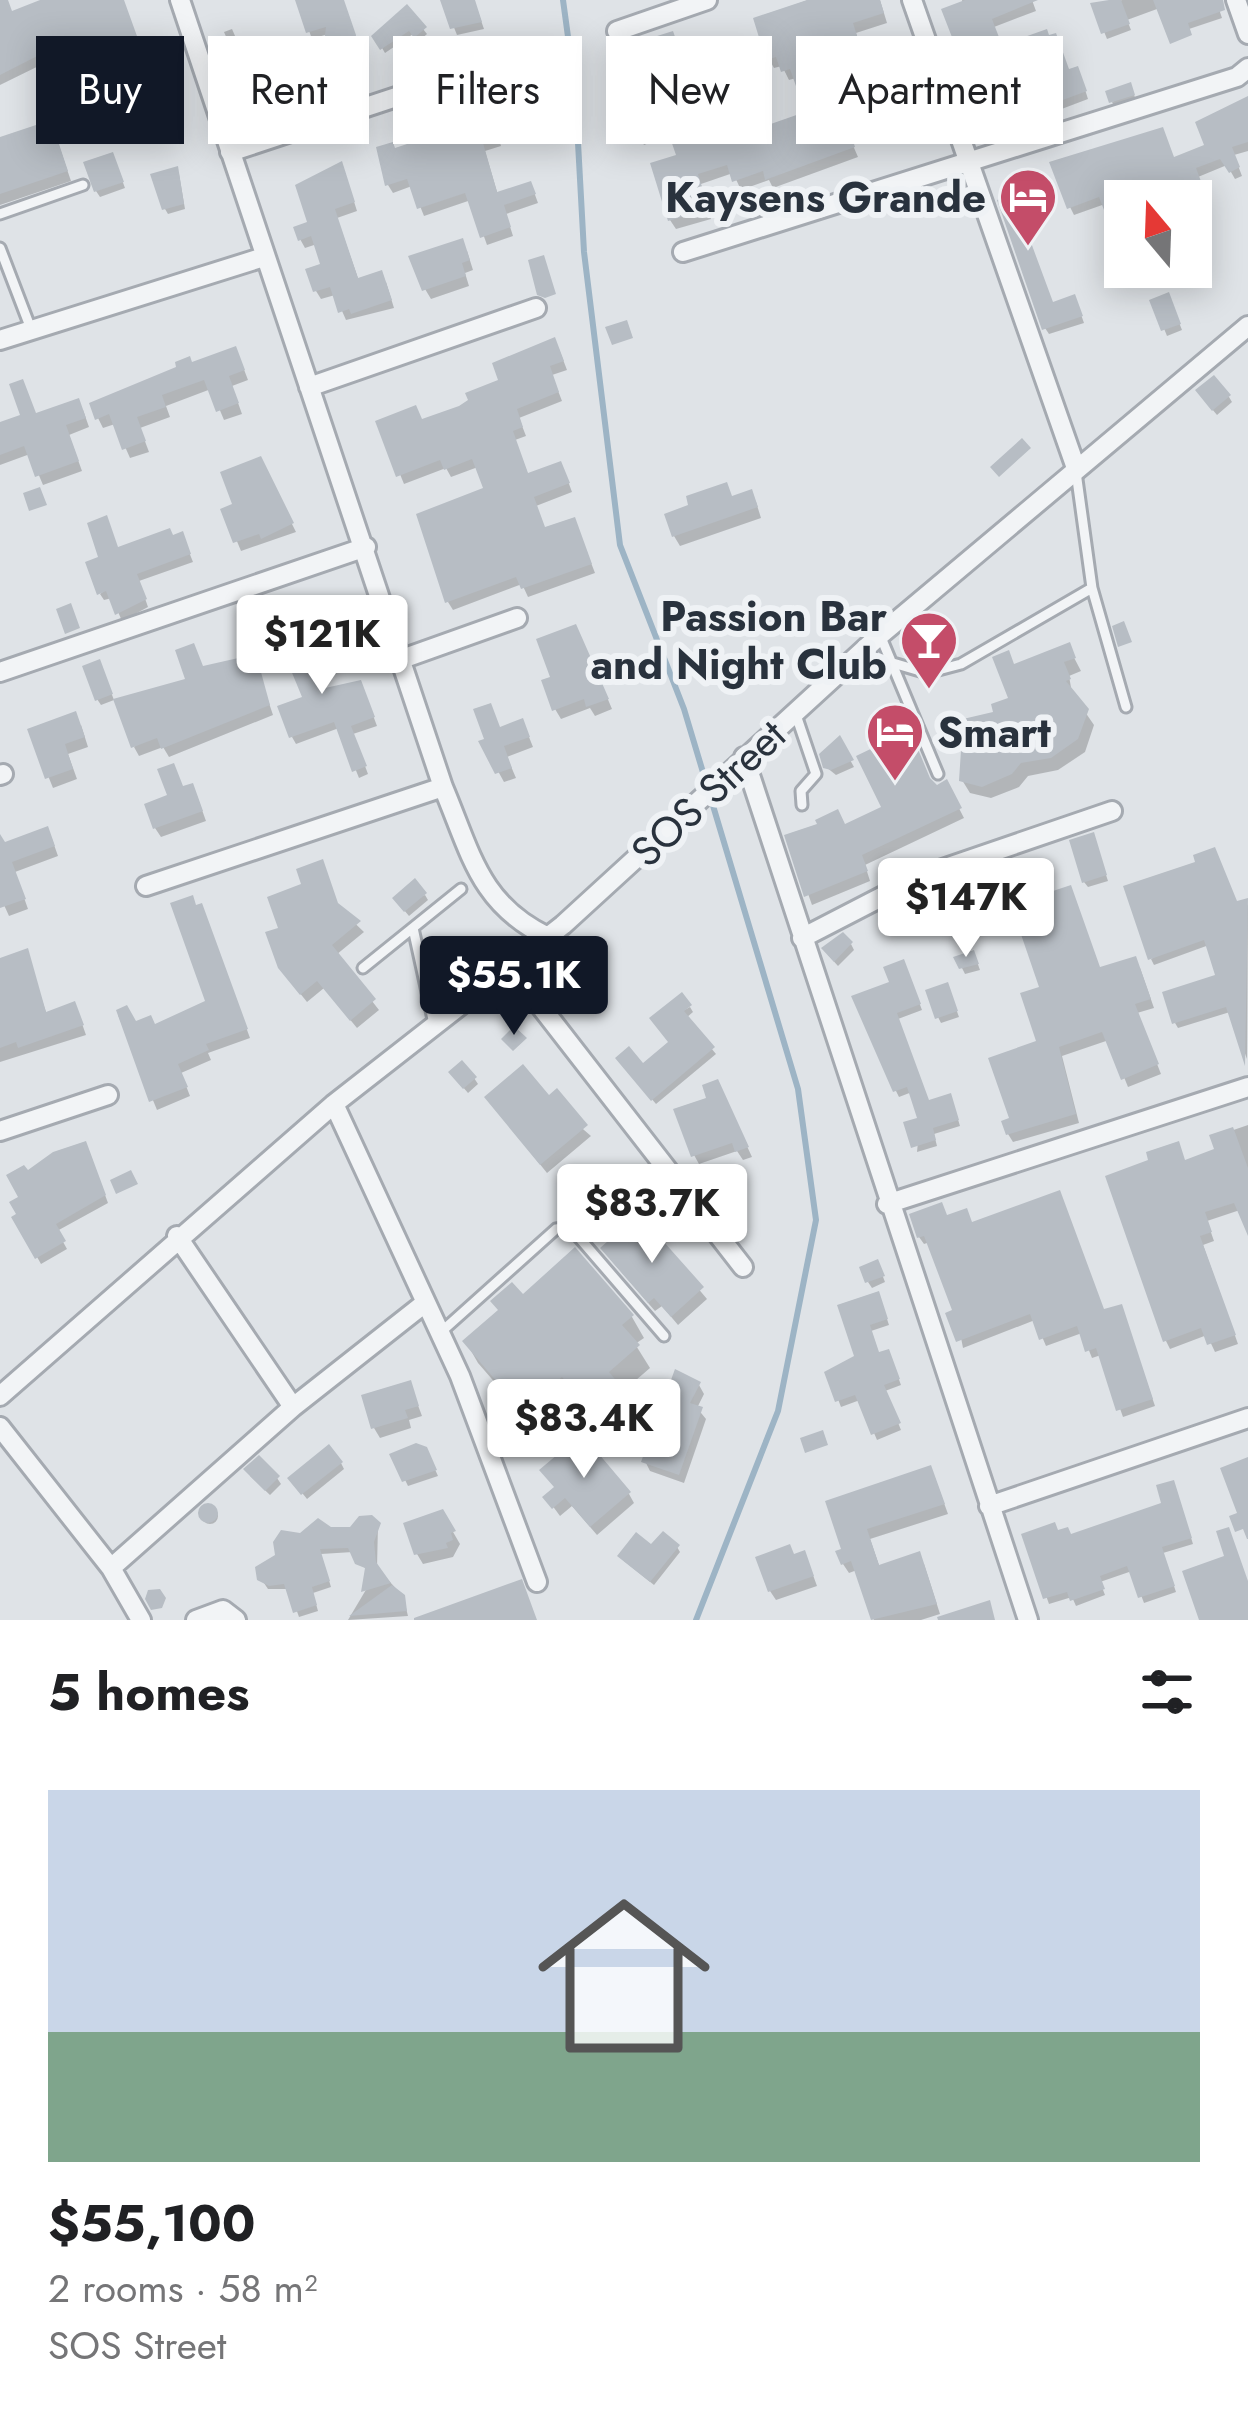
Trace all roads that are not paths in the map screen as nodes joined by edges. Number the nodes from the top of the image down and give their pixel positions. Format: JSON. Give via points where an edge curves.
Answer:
{"nodes":[{"id":1,"x":180,"y":0,"type":"edge"},
{"id":2,"x":706,"y":0,"type":"edge"},
{"id":3,"x":912,"y":0,"type":"edge"},
{"id":4,"x":1236,"y":0,"type":"edge"},
{"id":5,"x":617,"y":32,"type":"dead end"},
{"id":6,"x":1248,"y":34,"type":"edge"},
{"id":7,"x":1248,"y":68,"type":"edge"},
{"id":8,"x":393,"y":97,"type":"edge"},
{"id":9,"x":230,"y":152,"type":"junction"},
{"id":10,"x":971,"y":161,"type":"junction"},
{"id":11,"x":83,"y":185,"type":"dead end"},
{"id":12,"x":0,"y":214,"type":"edge"},
{"id":13,"x":0,"y":248,"type":"edge"},
{"id":14,"x":683,"y":252,"type":"dead end"},
{"id":15,"x":265,"y":257,"type":"junction"},
{"id":16,"x":536,"y":308,"type":"dead end"},
{"id":17,"x":1248,"y":326,"type":"edge"},
{"id":18,"x":31,"y":329,"type":"junction"},
{"id":19,"x":0,"y":340,"type":"edge"},
{"id":20,"x":309,"y":387,"type":"junction"},
{"id":21,"x":1076,"y":468,"type":"junction"},
{"id":22,"x":366,"y":547,"type":"junction"},
{"id":23,"x":1092,"y":587,"type":"junction"},
{"id":24,"x":517,"y":618,"type":"dead end"},
{"id":25,"x":880,"y":634,"type":"junction"},
{"id":26,"x":402,"y":659,"type":"junction"},
{"id":27,"x":893,"y":663,"type":"junction"},
{"id":28,"x":0,"y":672,"type":"edge"},
{"id":29,"x":1126,"y":707,"type":"dead end"},
{"id":30,"x":795,"y":712,"type":"junction"},
{"id":31,"x":744,"y":757,"type":"junction"},
{"id":32,"x":938,"y":774,"type":"dead end"},
{"id":33,"x":443,"y":787,"type":"junction"},
{"id":34,"x":802,"y":806,"type":"dead end"},
{"id":35,"x":1112,"y":811,"type":"dead end"},
{"id":36,"x":146,"y":886,"type":"dead end"},
{"id":37,"x":460,"y":889,"type":"dead end"},
{"id":38,"x":413,"y":928,"type":"junction"},
{"id":39,"x":548,"y":937,"type":"junction"},
{"id":40,"x":802,"y":938,"type":"junction"},
{"id":41,"x":363,"y":968,"type":"dead end"},
{"id":42,"x":510,"y":968,"type":"junction"},
{"id":43,"x":434,"y":1024,"type":"junction"},
{"id":44,"x":1248,"y":1088,"type":"edge"},
{"id":45,"x":108,"y":1095,"type":"dead end"},
{"id":46,"x":334,"y":1104,"type":"junction"},
{"id":47,"x":0,"y":1131,"type":"edge"},
{"id":48,"x":886,"y":1204,"type":"junction"},
{"id":49,"x":177,"y":1236,"type":"junction"},
{"id":50,"x":743,"y":1267,"type":"dead end"},
{"id":51,"x":425,"y":1303,"type":"junction"},
{"id":52,"x":441,"y":1332,"type":"junction"},
{"id":53,"x":664,"y":1336,"type":"dead end"},
{"id":54,"x":0,"y":1396,"type":"edge"},
{"id":55,"x":293,"y":1407,"type":"junction"},
{"id":56,"x":1248,"y":1418,"type":"edge"},
{"id":57,"x":0,"y":1427,"type":"edge"},
{"id":58,"x":989,"y":1506,"type":"junction"},
{"id":59,"x":111,"y":1568,"type":"junction"},
{"id":60,"x":537,"y":1582,"type":"dead end"},
{"id":61,"x":140,"y":1620,"type":"edge"},
{"id":62,"x":196,"y":1620,"type":"edge"},
{"id":63,"x":236,"y":1620,"type":"edge"},
{"id":64,"x":1028,"y":1620,"type":"edge"}],
"edges":[{"from":1,"to":9,"type":"street"},
{"from":2,"to":5,"type":"street"},
{"from":3,"to":10,"type":"street"},
{"from":4,"to":6,"type":"street"},
{"from":7,"to":10,"type":"street"},
{"from":8,"to":9,"type":"street"},
{"from":9,"to":15,"type":"street"},
{"from":10,"to":14,"type":"street"},
{"from":10,"to":21,"type":"street"},
{"from":11,"to":12,"type":"lane"},
{"from":13,"to":18,"type":"lane"},
{"from":15,"to":18,"type":"street"},
{"from":15,"to":20,"type":"street"},
{"from":16,"to":20,"type":"street"},
{"from":17,"to":21,"type":"street","name":"SOS Street"},
{"from":18,"to":19,"type":"street"},
{"from":20,"to":22,"type":"street"},
{"from":21,"to":23,"type":"lane"},
{"from":21,"to":25,"type":"street","name":"SOS Street"},
{"from":22,"to":26,"type":"street"},
{"from":22,"to":28,"type":"street"},
{"from":23,"to":27,"type":"lane","via":[[961,664],[927,673]]},
{"from":23,"to":29,"type":"lane"},
{"from":24,"to":26,"type":"street"},
{"from":25,"to":27,"type":"lane"},
{"from":25,"to":30,"type":"street","name":"SOS Street"},
{"from":26,"to":33,"type":"street"},
{"from":27,"to":32,"type":"lane"},
{"from":30,"to":31,"type":"street","name":"SOS Street"},
{"from":30,"to":34,"type":"lane","via":[[816,773],[801,791]]},
{"from":31,"to":39,"type":"street","name":"SOS Street"},
{"from":31,"to":40,"type":"street"},
{"from":33,"to":36,"type":"street"},
{"from":33,"to":39,"type":"street","via":[[491,898]]},
{"from":35,"to":40,"type":"street","via":[[922,876]]},
{"from":37,"to":38,"type":"lane"},
{"from":38,"to":41,"type":"lane"},
{"from":38,"to":43,"type":"lane"},
{"from":39,"to":42,"type":"street","name":"SOS Street"},
{"from":40,"to":48,"type":"street"},
{"from":42,"to":43,"type":"street","name":"SOS Street"},
{"from":42,"to":50,"type":"street"},
{"from":43,"to":46,"type":"street","name":"SOS Street"},
{"from":44,"to":48,"type":"street"},
{"from":45,"to":47,"type":"street"},
{"from":46,"to":49,"type":"street","name":"SOS Street"},
{"from":46,"to":51,"type":"street"},
{"from":48,"to":58,"type":"street"},
{"from":49,"to":54,"type":"street","name":"SOS Street"},
{"from":49,"to":55,"type":"street"},
{"from":51,"to":52,"type":"street"},
{"from":51,"to":55,"type":"street"},
{"from":52,"to":53,"type":"lane","via":[[556,1229],[570,1227]]},
{"from":52,"to":60,"type":"street"},
{"from":55,"to":59,"type":"street"},
{"from":56,"to":58,"type":"street"},
{"from":57,"to":59,"type":"street"},
{"from":58,"to":64,"type":"street"},
{"from":59,"to":61,"type":"street"},
{"from":62,"to":63,"type":"street","via":[[223,1610]]}]}
